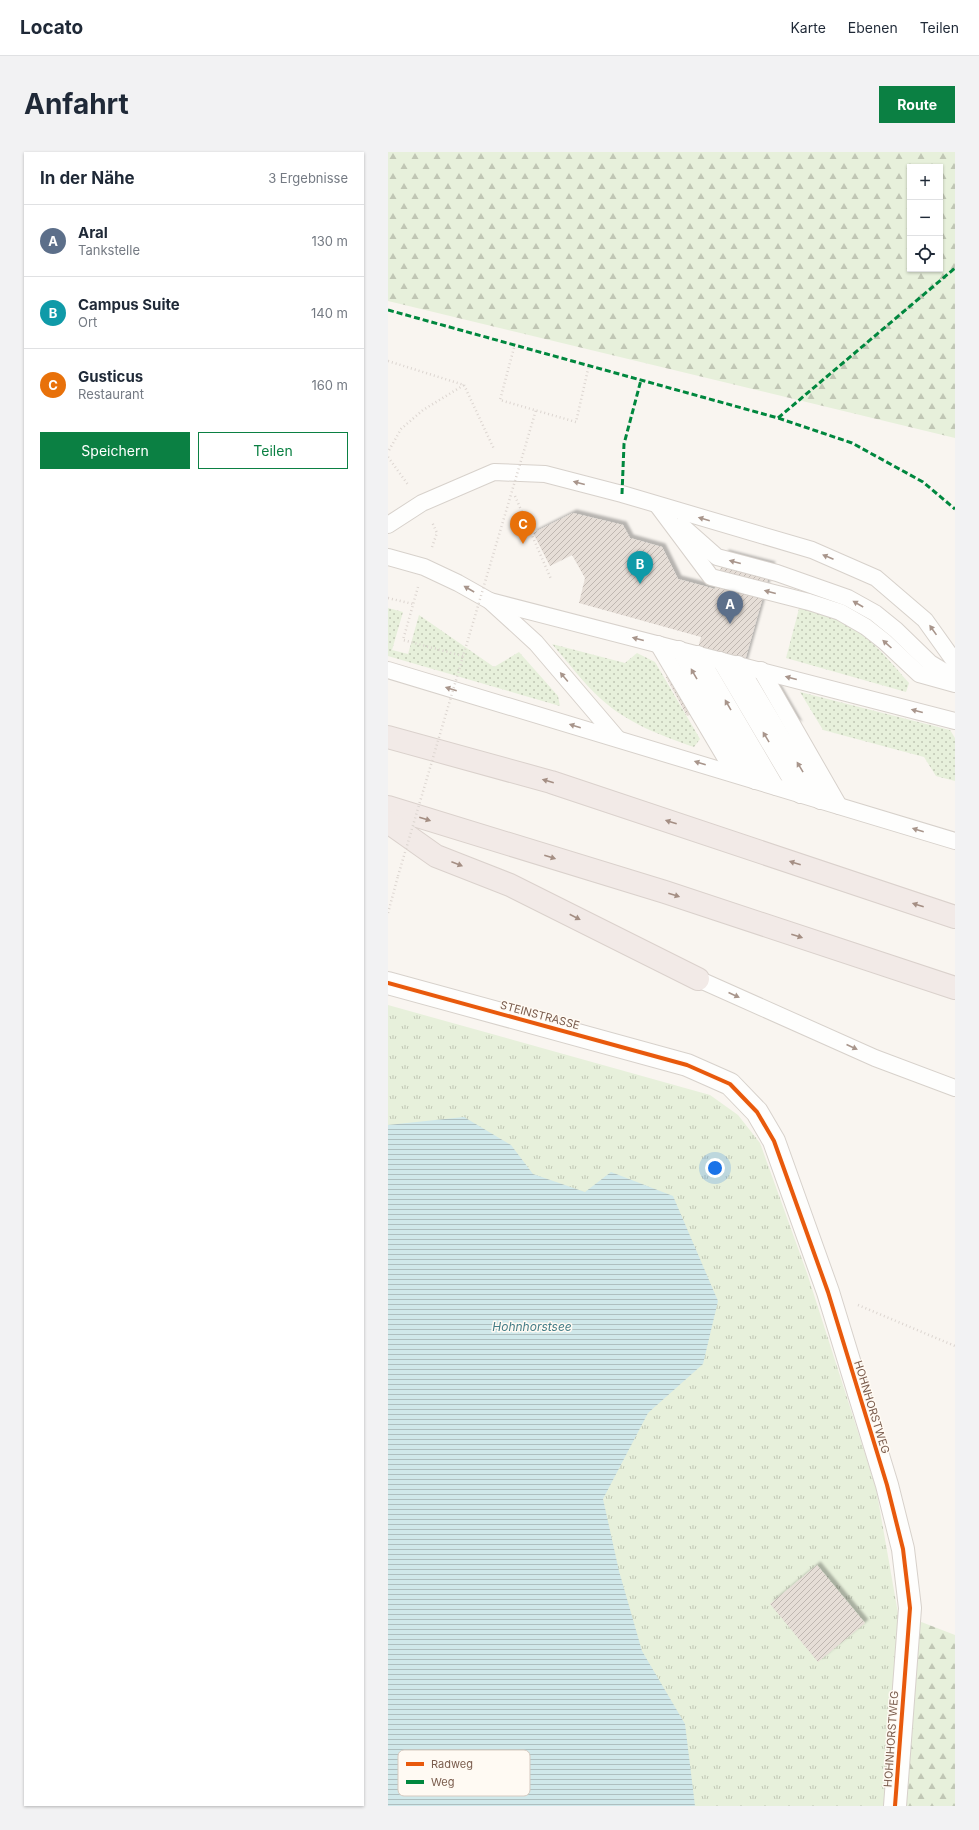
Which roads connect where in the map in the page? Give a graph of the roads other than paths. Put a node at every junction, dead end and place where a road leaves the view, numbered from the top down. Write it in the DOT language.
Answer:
graph roads {
  1 [pos="658,506"];
  2 [pos="388,525"];
  3 [pos="388,557"];
  4 [pos="490,601"];
  5 [pos="658,644"];
  6 [pos="679,649"];
  7 [pos="698,654"];
  8 [pos="720,660"];
  9 [pos="955,662"];
  10 [pos="738,664"];
  11 [pos="388,670"];
  12 [pos="761,670"];
  13 [pos="955,678"];
  14 [pos="955,684"];
  15 [pos="955,721"];
  16 [pos="388,737"];
  17 [pos="617,738"];
  18 [pos="735,774"];
  19 [pos="755,780"];
  20 [pos="776,787"];
  21 [pos="800,795"];
  22 [pos="820,800"];
  23 [pos="839,806"];
  24 [pos="388,808"];
  25 [pos="388,822"];
  26 [pos="955,841"];
  27 [pos="955,917"];
  28 [pos="698,979"];
  29 [pos="388,983"];
  30 [pos="955,988"];
  31 [pos="687,1065"];
  32 [pos="955,1088"];
  33 [pos="895,1806"];
  1 -- 2 [label="lane, one-way"];
  9 -- 1 [label="lane, one-way"];
  13 -- 1 [label="lane, one-way"];
  14 -- 1 [label="lane, one-way"];
  4 -- 3 [label="lane, one-way"];
  5 -- 4 [label="lane, one-way"];
  17 -- 4 [label="lane, one-way"];
  5 -- 6 [label="lane"];
  5 -- 18 [label="lane"];
  6 -- 7 [label="lane"];
  19 -- 6 [label="lane, one-way"];
  7 -- 8 [label="lane"];
  20 -- 7 [label="lane, one-way"];
  8 -- 10 [label="lane"];
  21 -- 8 [label="lane, one-way"];
  10 -- 12 [label="lane"];
  22 -- 10 [label="lane, one-way"];
  17 -- 11 [label="lane, one-way"];
  15 -- 12 [label="lane, one-way"];
  12 -- 23 [label="lane"];
  27 -- 16 [label="highway, one-way"];
  18 -- 17 [label="lane, one-way"];
  18 -- 19 [label="lane"];
  19 -- 20 [label="lane"];
  20 -- 21 [label="lane"];
  21 -- 22 [label="lane"];
  22 -- 23 [label="lane"];
  26 -- 23 [label="lane, one-way"];
  24 -- 30 [label="highway, one-way"];
  25 -- 28 [label="highway, one-way"];
  28 -- 32 [label="lane, one-way"];
  29 -- 31 [label="street, STEINSTRASSE"];
  31 -- 33 [label="street, HOHNHORSTWEG"];
}
